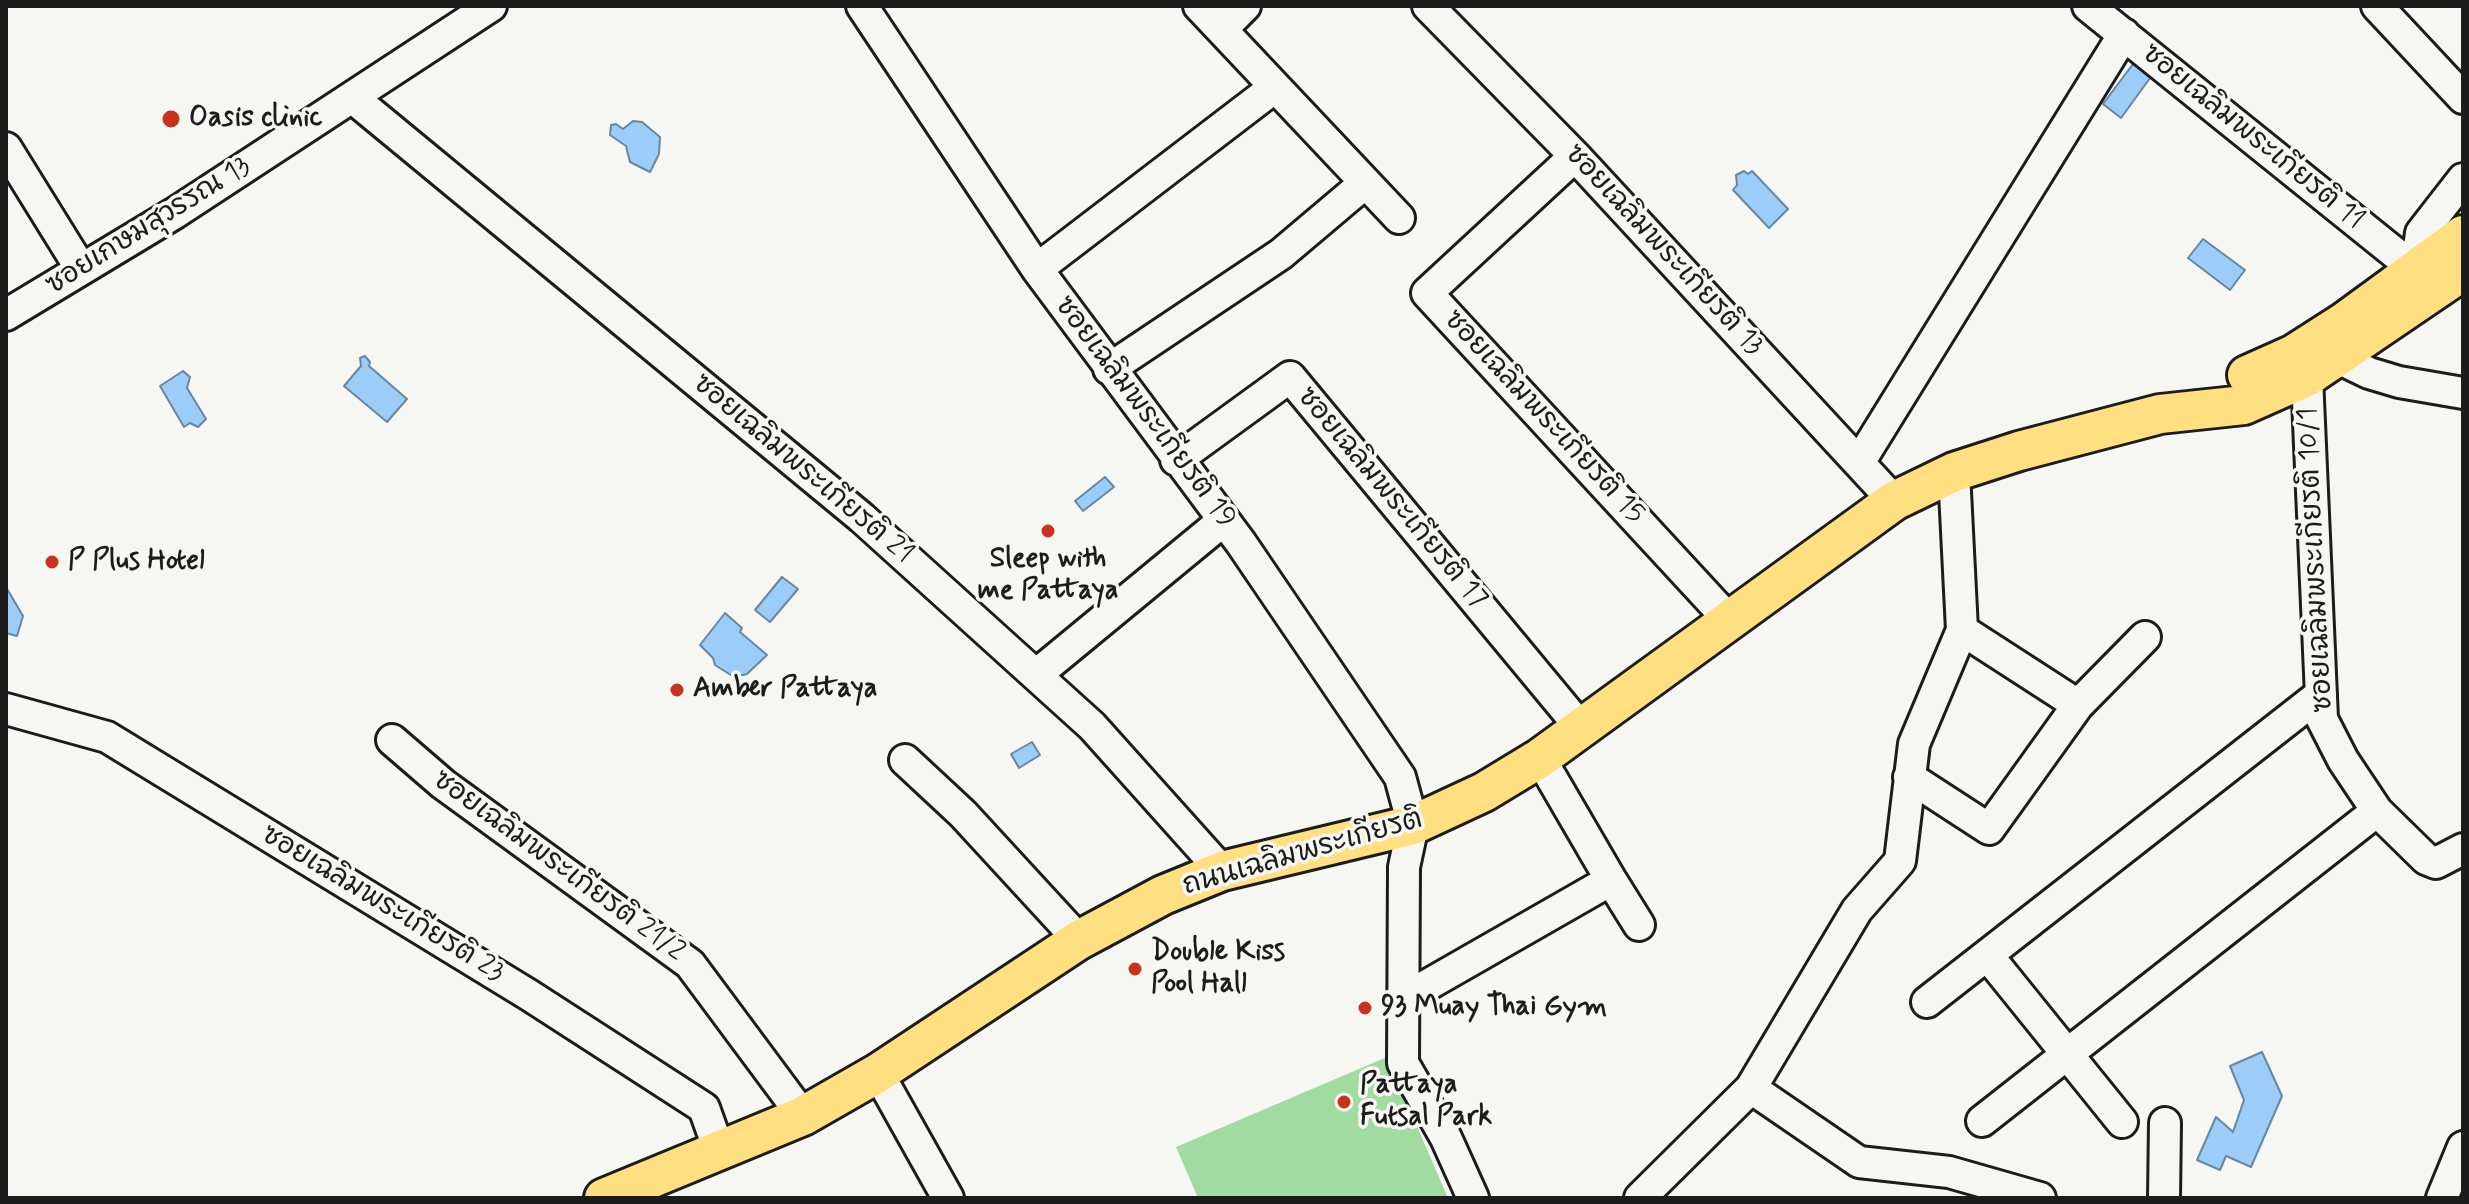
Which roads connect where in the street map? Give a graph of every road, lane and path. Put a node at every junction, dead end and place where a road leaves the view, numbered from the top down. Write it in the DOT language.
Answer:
graph roads {
  1 [pos="491,6"];
  2 [pos="862,6"];
  3 [pos="1199,6"];
  4 [pos="1245,6"];
  5 [pos="1428,6"];
  6 [pos="2088,6"];
  7 [pos="2377,6"];
  8 [pos="1222,29"];
  9 [pos="2124,34"];
  10 [pos="1275,87"];
  11 [pos="353,98"];
  12 [pos="2463,98"];
  13 [pos="6,148"];
  14 [pos="1575,156"];
  15 [pos="2463,179"];
  16 [pos="1365,183"];
  17 [pos="1399,218"];
  18 [pos="2463,235"];
  19 [pos="81,269"];
  20 [pos="1037,269"];
  21 [pos="2416,270"];
  22 [pos="2463,271"];
  23 [pos="6,315"];
  24 [pos="2323,367"];
  25 [pos="1109,369"];
  26 [pos="2463,393"];
  27 [pos="2160,414"];
  28 [pos="1176,460"];
  29 [pos="1860,461"];
  30 [pos="1954,472"];
  31 [pos="1894,501"];
  32 [pos="1224,520"];
  33 [pos="1730,621"];
  34 [pos="1962,630"];
  35 [pos="2145,637"];
  36 [pos="1036,675"];
  37 [pos="2321,694"];
  38 [pos="2078,705"];
  39 [pos="6,709"];
  40 [pos="1581,728"];
  41 [pos="392,740"];
  42 [pos="1540,758"];
  43 [pos="905,760"];
  44 [pos="1909,777"];
  45 [pos="2377,811"];
  46 [pos="1413,825"];
  47 [pos="2463,849"];
  48 [pos="1222,871"];
  49 [pos="1611,880"];
  50 [pos="1639,925"];
  51 [pos="1079,940"];
  52 [pos="1988,956"];
  53 [pos="1403,999"];
  54 [pos="1927,1002"];
  55 [pos="2068,1054"];
  56 [pos="878,1073"];
  57 [pos="1751,1088"];
  58 [pos="803,1116"];
  59 [pos="1982,1121"];
  60 [pos="2122,1122"];
  61 [pos="2165,1123"];
  62 [pos="2463,1147"];
  63 [pos="720,1153"];
  64 [pos="662,1191"];
  65 [pos="604,1198"];
  66 [pos="948,1198"];
  67 [pos="1473,1198"];
  68 [pos="1640,1198"];
  69 [pos="2040,1198"];
  70 [pos="2164,1198"];
  71 [pos="2442,1198"];
  1 -- 11 [label="street, ซอยเกษมสุวรรณ 13"];
  2 -- 20 [label="street, ซอยเฉลิมพระเกียรติ 19"];
  3 -- 8 [label="street"];
  4 -- 8 [label="street"];
  5 -- 14 [label="street, ซอยเฉลิมพระเกียรติ 13"];
  6 -- 9 [label="street, ซอยเฉลิมพระเกียรติ 11"];
  7 -- 12 [label="street"];
  8 -- 10 [label="street"];
  9 -- 21 [label="street, ซอยเฉลิมพระเกียรติ 11"];
  9 -- 29 [label="street"];
  10 -- 16 [label="street"];
  10 -- 20 [label="street"];
  11 -- 19 [label="street, ซอยเกษมสุวรรณ 13"];
  11 -- 36 [label="street, ซอยเฉลิมพระเกียรติ 21"];
  13 -- 19 [label="street"];
  14 -- 29 [label="street, ซอยเฉลิมพระเกียรติ 13"];
  14 -- 33 [label="street, ซอยเฉลิมพระเกียรติ 15"];
  15 -- 21 [label="street"];
  16 -- 17 [label="street"];
  16 -- 25 [label="street"];
  18 -- 21 [label="main road, ถนนเฉลิมพระเกียรติ"];
  19 -- 23 [label="street, ซอยเกษมสุวรรณ 13"];
  20 -- 25 [label="street, ซอยเฉลิมพระเกียรติ 19"];
  21 -- 27 [label="main road, ถนนเฉลิมพระเกียรติ"];
  22 -- 24 [label="main road, ถนนเฉลิมพระเกียรติ"];
  24 -- 26 [label="street"];
  24 -- 27 [label="main road, ถนนเฉลิมพระเกียรติ"];
  24 -- 37 [label="street, ซอยเฉลิมพระเกียรติ 10/1"];
  25 -- 28 [label="street, ซอยเฉลิมพระเกียรติ 19"];
  27 -- 30 [label="main road, ถนนเฉลิมพระเกียรติ"];
  28 -- 32 [label="street, ซอยเฉลิมพระเกียรติ 19"];
  28 -- 40 [label="street, ซอยเฉลิมพระเกียรติ 17"];
  29 -- 31 [label="street, ซอยเฉลิมพระเกียรติ 13"];
  30 -- 31 [label="main road, ถนนเฉลิมพระเกียรติ"];
  30 -- 34 [label="street"];
  31 -- 33 [label="main road, ถนนเฉลิมพระเกียรติ"];
  32 -- 36 [label="street"];
  32 -- 46 [label="street, ซอยเฉลิมพระเกียรติ 19"];
  33 -- 40 [label="main road, ถนนเฉลิมพระเกียรติ"];
  34 -- 38 [label="street"];
  34 -- 44 [label="street"];
  35 -- 38 [label="street"];
  36 -- 48 [label="street, ซอยเฉลิมพระเกียรติ 21"];
  37 -- 45 [label="street, ซอยเฉลิมพระเกียรติ 10/1"];
  37 -- 52 [label="street"];
  38 -- 44 [label="street"];
  39 -- 63 [label="street, ซอยเฉลิมพระเกียรติ 23"];
  40 -- 42 [label="main road, ถนนเฉลิมพระเกียรติ"];
  41 -- 58 [label="street, ซอยเฉลิมพระเกียรติ 21/2"];
  42 -- 46 [label="main road, ถนนเฉลิมพระเกียรติ"];
  42 -- 49 [label="street"];
  43 -- 51 [label="street"];
  44 -- 57 [label="street"];
  45 -- 47 [label="street, ซอยเฉลิมพระเกียรติ 10/1"];
  45 -- 55 [label="street"];
  46 -- 48 [label="main road, ถนนเฉลิมพระเกียรติ"];
  46 -- 53 [label="street"];
  48 -- 51 [label="main road, ถนนเฉลิมพระเกียรติ"];
  49 -- 50 [label="street"];
  49 -- 53 [label="street"];
  51 -- 56 [label="main road, ถนนเฉลิมพระเกียรติ"];
  52 -- 54 [label="street"];
  52 -- 55 [label="street"];
  53 -- 67 [label="street"];
  55 -- 59 [label="street"];
  55 -- 60 [label="street"];
  56 -- 58 [label="main road, ถนนเฉลิมพระเกียรติ"];
  56 -- 66 [label="street"];
  57 -- 68 [label="street"];
  57 -- 69 [label="street"];
  58 -- 63 [label="main road, ถนนเฉลิมพระเกียรติ"];
  61 -- 70 [label="street"];
  62 -- 71 [label="street"];
  63 -- 64 [label="main road, ถนนเฉลิมพระเกียรติ"];
  64 -- 65 [label="main road, ถนนเฉลิมพระเกียรติ"];
}
